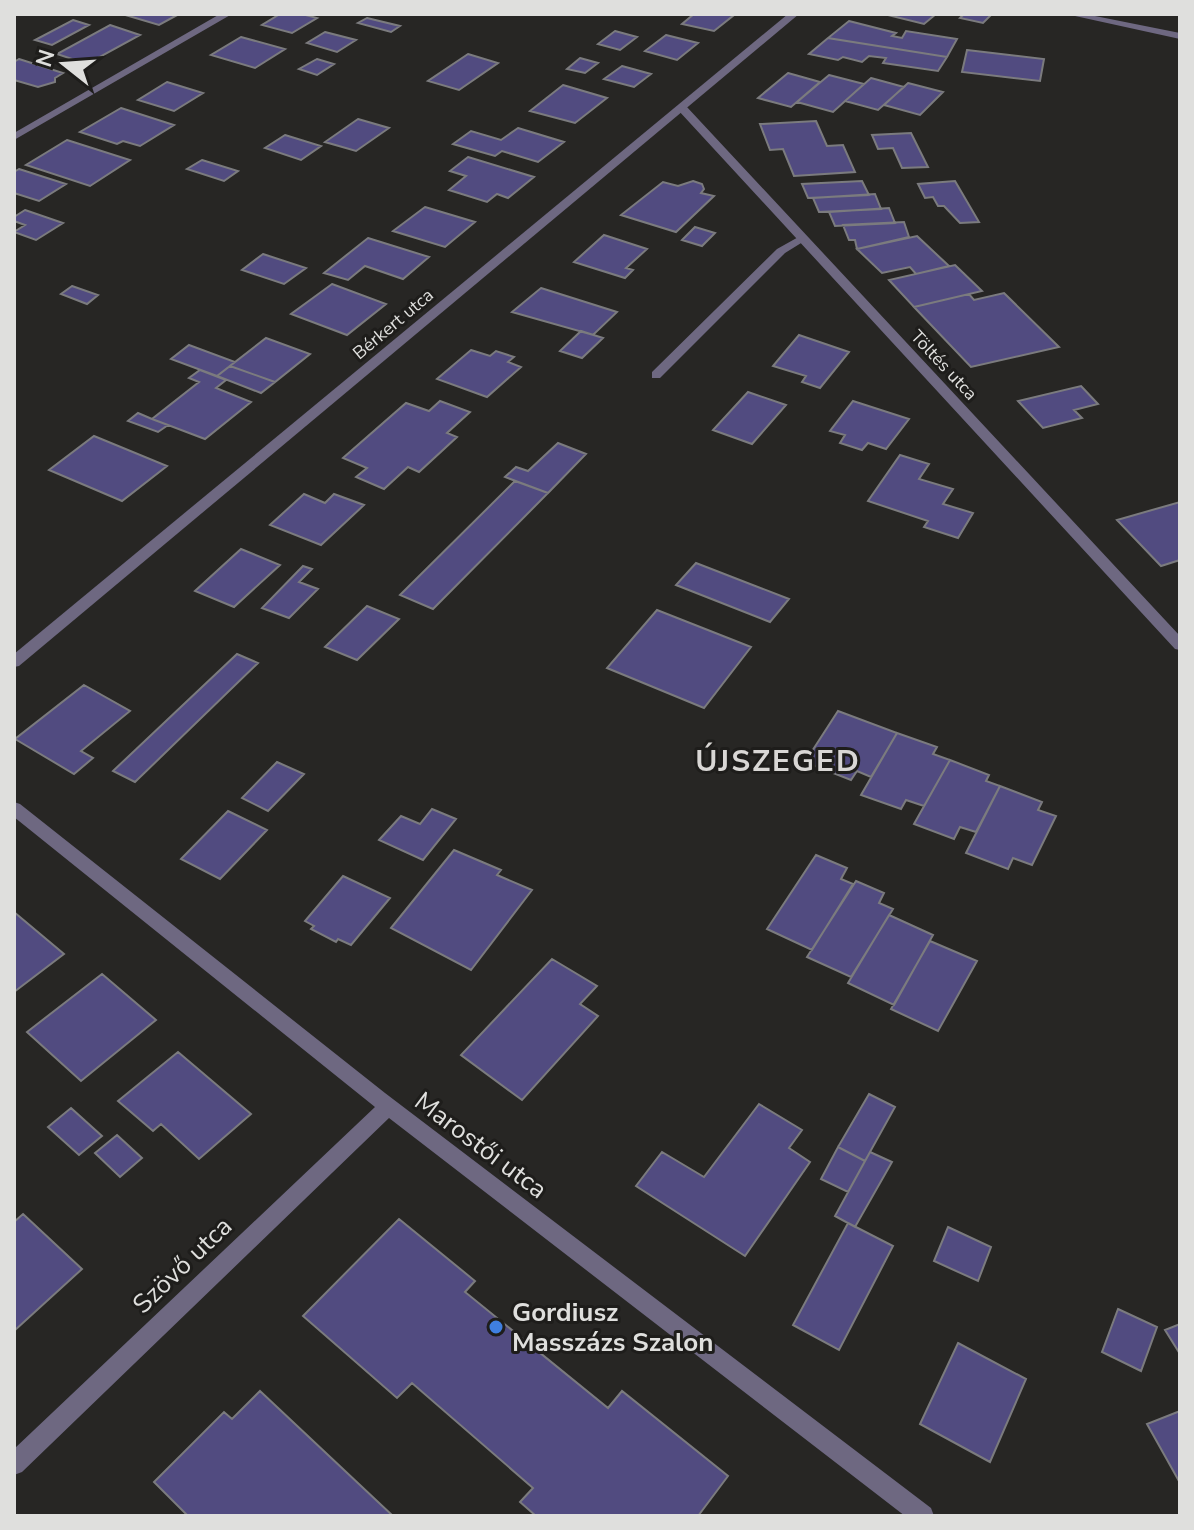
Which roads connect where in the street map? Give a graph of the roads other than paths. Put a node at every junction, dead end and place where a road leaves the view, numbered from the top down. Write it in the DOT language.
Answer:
graph roads {
  1 [pos="227,14"];
  2 [pos="794,14"];
  3 [pos="1071,14"];
  4 [pos="1180,36"];
  5 [pos="682,108"];
  6 [pos="14,137"];
  7 [pos="802,238"];
  8 [pos="656,375"];
  9 [pos="1180,645"];
  10 [pos="14,662"];
  11 [pos="14,808"];
  12 [pos="388,1107"];
  13 [pos="14,1464"];
  14 [pos="923,1516"];
  1 -- 6 [label="street"];
  2 -- 5 [label="street, Bérkert utca"];
  3 -- 4 [label="street"];
  5 -- 7 [label="street, Töltés utca"];
  5 -- 10 [label="street, Bérkert utca"];
  7 -- 8 [label="street"];
  7 -- 9 [label="street, Töltés utca"];
  11 -- 12 [label="street, Marostői utca"];
  12 -- 13 [label="street, Szövő utca"];
  12 -- 14 [label="street, Marostői utca"];
}
